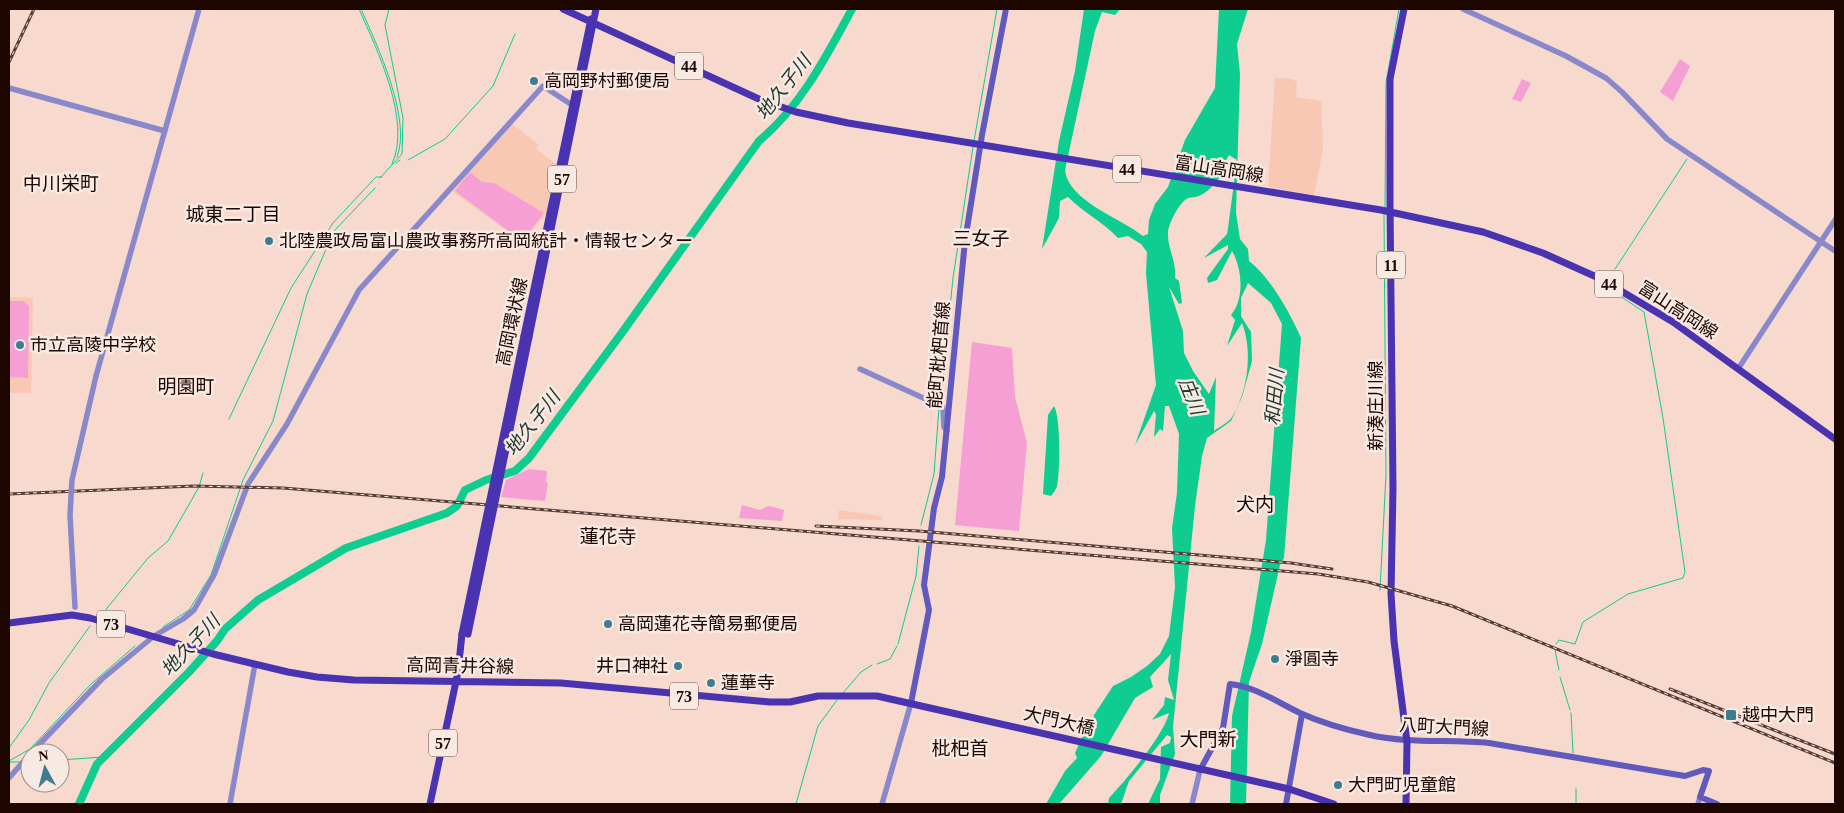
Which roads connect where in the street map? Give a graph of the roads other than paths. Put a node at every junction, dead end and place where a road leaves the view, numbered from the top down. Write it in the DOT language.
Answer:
graph roads {
  1 [pos="199,9"];
  2 [pos="563,9"];
  3 [pos="596,9"];
  4 [pos="1006,9"];
  5 [pos="1404,9"];
  6 [pos="1463,9"];
  7 [pos="592,23"];
  8 [pos="9,88"];
  9 [pos="575,107"];
  10 [pos="165,131"];
  11 [pos="976,144"];
  12 [pos="1390,213"];
  13 [pos="1835,220"];
  14 [pos="1821,241"];
  15 [pos="1835,251"];
  16 [pos="860,369"];
  17 [pos="1738,369"];
  18 [pos="947,431"];
  19 [pos="1835,439"];
  20 [pos="74,611"];
  21 [pos="9,623"];
  22 [pos="154,636"];
  23 [pos="255,664"];
  24 [pos="456,682"];
  25 [pos="914,704"];
  26 [pos="1302,714"];
  27 [pos="1407,742"];
  28 [pos="41,743"];
  29 [pos="20,764"];
  30 [pos="1196,769"];
  31 [pos="9,778"];
  32 [pos="1289,788"];
  33 [pos="1700,797"];
  34 [pos="230,804"];
  35 [pos="430,804"];
  36 [pos="882,804"];
  37 [pos="1192,804"];
  38 [pos="1286,804"];
  39 [pos="1334,804"];
  40 [pos="1406,804"];
  41 [pos="1698,804"];
  42 [pos="1717,804"];
  1 -- 10 [label="street"];
  2 -- 7 [label="main road, 富山高岡線 / 44"];
  3 -- 7 [label="main road, 高岡環状線 / 57"];
  4 -- 11 [label="main road, 能町枇杷首線"];
  5 -- 12 [label="main road, 新湊庄川線 / 11"];
  6 -- 14 [label="street"];
  7 -- 9 [label="main road, 高岡環状線 / 57"];
  7 -- 11 [label="main road, 富山高岡線 / 44"];
  8 -- 10 [label="street"];
  9 -- 22 [label="street"];
  9 -- 24 [label="main road, 高岡環状線 / 57, bridge"];
  10 -- 20 [label="street, bridge"];
  11 -- 12 [label="main road, 富山高岡線 / 44"];
  11 -- 18 [label="main road, 能町枇杷首線"];
  12 -- 17 [label="main road, 富山高岡線 / 44"];
  12 -- 27 [label="main road, 新湊庄川線 / 11"];
  13 -- 14 [label="street"];
  14 -- 15 [label="street"];
  14 -- 17 [label="street"];
  16 -- 18 [label="street"];
  17 -- 19 [label="main road, 富山高岡線 / 44"];
  18 -- 25 [label="main road, 能町枇杷首線"];
  20 -- 21 [label="main road, 高岡青井谷線 / 73"];
  20 -- 22 [label="main road, 高岡青井谷線 / 73"];
  22 -- 23 [label="main road, 高岡青井谷線 / 73"];
  22 -- 28 [label="street"];
  23 -- 24 [label="main road, 高岡青井谷線 / 73"];
  23 -- 34 [label="street"];
  24 -- 25 [label="main road, 高岡青井谷線 / 73"];
  24 -- 35 [label="main road, 高岡環状線 / 57"];
  25 -- 30 [label="main road, 大門大橋 / 73"];
  25 -- 36 [label="street"];
  26 -- 27 [label="main road, 八町大門線"];
  26 -- 30 [label="main road, 八町大門線"];
  26 -- 32 [label="main road"];
  27 -- 33 [label="main road, 八町大門線"];
  27 -- 40 [label="main road, 新湊庄川線 / 11"];
  29 -- 31 [label="street"];
  30 -- 32 [label="main road, 73"];
  30 -- 37 [label="street"];
  32 -- 38 [label="main road"];
  32 -- 39 [label="main road, 73"];
  33 -- 41 [label="street"];
  33 -- 42 [label="main road"];
}
